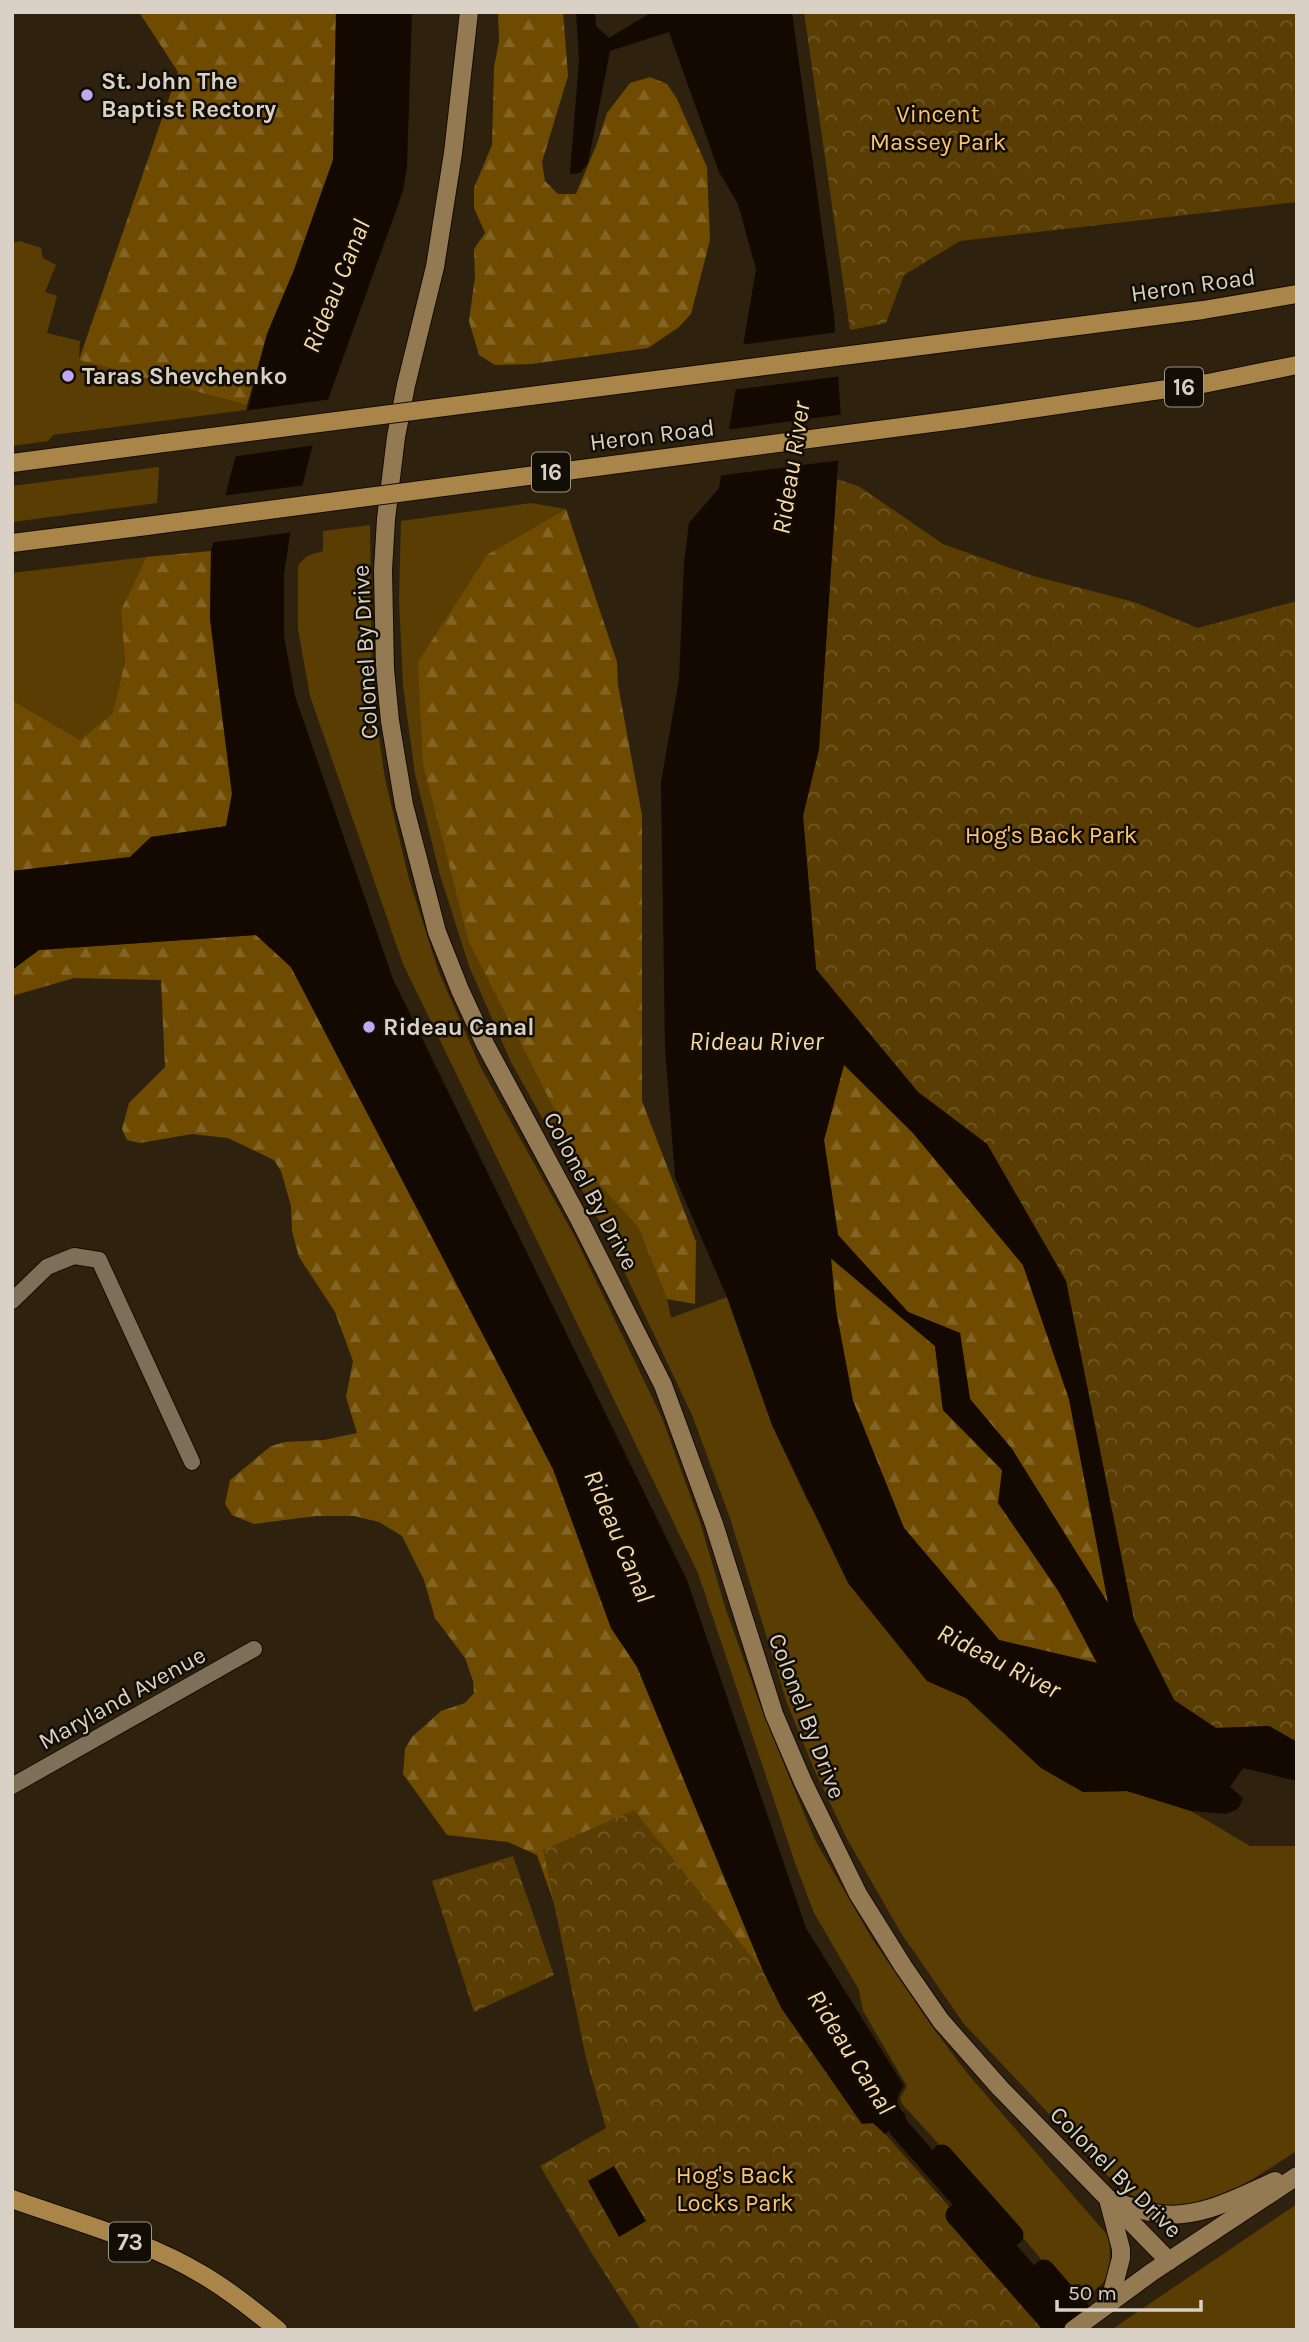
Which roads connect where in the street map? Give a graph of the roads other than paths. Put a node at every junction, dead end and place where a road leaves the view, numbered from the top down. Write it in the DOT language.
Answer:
graph roads {
  1 [pos="469,12"];
  2 [pos="1297,294"];
  3 [pos="1297,365"];
  4 [pos="12,463"];
  5 [pos="12,543"];
  6 [pos="12,1301"];
  7 [pos="192,1462"];
  8 [pos="254,1649"];
  9 [pos="12,1786"];
  10 [pos="1297,2171"];
  11 [pos="1297,2176"];
  12 [pos="12,2199"];
  13 [pos="1108,2200"];
  14 [pos="1169,2260"];
  15 [pos="1109,2304"];
  16 [pos="278,2330"];
  17 [pos="1073,2330"];
  1 -- 13 [label="main road, Colonel By Drive"];
  2 -- 4 [label="main road, Heron Road, bridge"];
  3 -- 5 [label="main road, Heron Road / 16, bridge"];
  6 -- 7 [label="street"];
  8 -- 9 [label="street, Maryland Avenue"];
  10 -- 13 [label="main road"];
  11 -- 14 [label="main road"];
  12 -- 16 [label="main road, 73"];
  13 -- 14 [label="main road, Colonel By Drive"];
  13 -- 15 [label="main road"];
  14 -- 15 [label="main road"];
  15 -- 17 [label="main road"];
}
